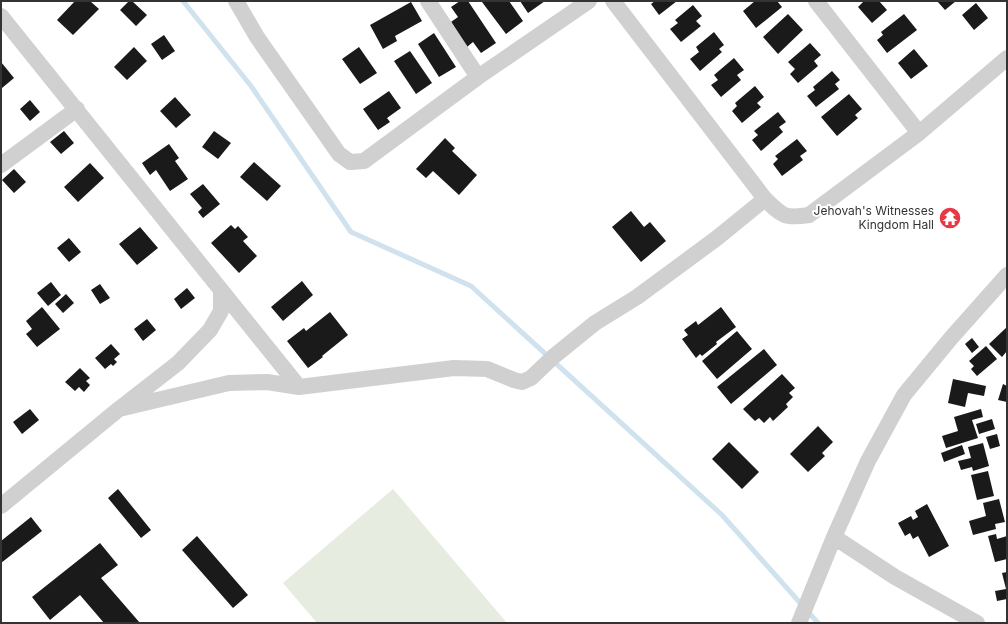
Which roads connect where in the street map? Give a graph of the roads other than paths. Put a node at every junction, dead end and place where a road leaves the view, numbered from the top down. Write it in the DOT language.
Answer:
graph roads {
  1 [pos="236,1"];
  2 [pos="428,1"];
  3 [pos="589,1"];
  4 [pos="613,1"];
  5 [pos="816,1"];
  6 [pos="1,16"];
  7 [pos="1007,58"];
  8 [pos="478,77"];
  9 [pos="77,110"];
  10 [pos="919,133"];
  11 [pos="1,165"];
  12 [pos="765,199"];
  13 [pos="1007,275"];
  14 [pos="221,290"];
  15 [pos="299,387"];
  16 [pos="119,409"];
  17 [pos="1,506"];
  18 [pos="834,537"];
  19 [pos="800,621"];
  20 [pos="977,623"];
  1 -- 8 [label="street"];
  2 -- 8 [label="street"];
  3 -- 8 [label="street"];
  4 -- 12 [label="street"];
  5 -- 10 [label="street"];
  6 -- 9 [label="street"];
  7 -- 10 [label="street"];
  9 -- 11 [label="street"];
  9 -- 14 [label="street"];
  10 -- 12 [label="street"];
  12 -- 15 [label="street"];
  13 -- 18 [label="street"];
  14 -- 15 [label="street"];
  14 -- 16 [label="street"];
  15 -- 16 [label="street"];
  16 -- 17 [label="street"];
  18 -- 19 [label="street"];
  18 -- 20 [label="street"];
}
